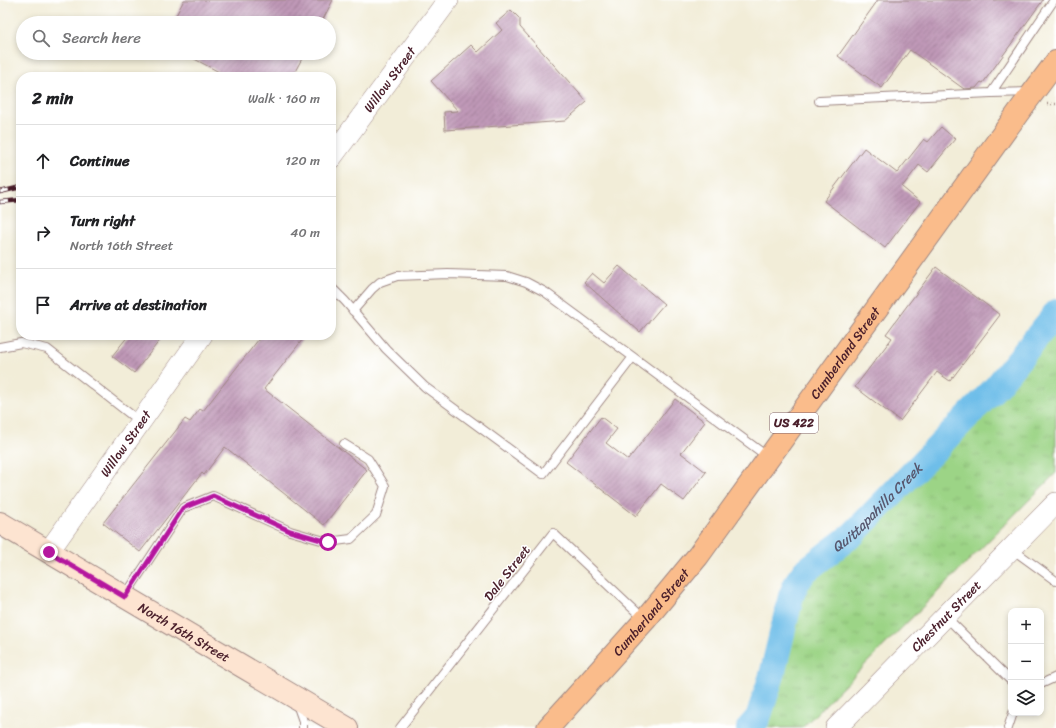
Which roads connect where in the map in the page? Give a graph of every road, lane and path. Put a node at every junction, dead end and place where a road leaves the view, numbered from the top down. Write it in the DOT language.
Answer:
graph roads {
  1 [pos="448,0"];
  2 [pos="1054,0"];
  3 [pos="1056,62"];
  4 [pos="1034,92"];
  5 [pos="991,93"];
  6 [pos="819,101"];
  7 [pos="336,151"];
  8 [pos="336,292"];
  9 [pos="353,311"];
  10 [pos="198,340"];
  11 [pos="0,347"];
  12 [pos="633,357"];
  13 [pos="140,422"];
  14 [pos="344,444"];
  15 [pos="769,458"];
  16 [pos="1056,503"];
  17 [pos="0,523"];
  18 [pos="1012,548"];
  19 [pos="49,552"];
  20 [pos="1056,581"];
  21 [pos="125,597"];
  22 [pos="945,616"];
  23 [pos="645,620"];
  24 [pos="1056,677"];
  25 [pos="1010,680"];
  26 [pos="1044,683"];
  27 [pos="294,696"];
  28 [pos="1012,716"];
  29 [pos="303,728"];
  30 [pos="347,728"];
  31 [pos="400,728"];
  32 [pos="548,728"];
  33 [pos="836,728"];
  34 [pos="1008,728"];
  1 -- 7 [label="street, Willow Street"];
  2 -- 5 [label="lane"];
  3 -- 4 [label="highway, Cumberland Street / US 422"];
  4 -- 5 [label="lane"];
  4 -- 15 [label="highway, Cumberland Street / US 422"];
  5 -- 6 [label="lane"];
  8 -- 9 [label="lane"];
  9 -- 12 [label="lane"];
  9 -- 12 [label="lane"];
  10 -- 13 [label="street, Willow Street"];
  11 -- 13 [label="lane"];
  12 -- 15 [label="lane"];
  13 -- 19 [label="street, Willow Street"];
  14 -- 21 [label="lane"];
  15 -- 23 [label="highway, Cumberland Street / US 422"];
  16 -- 18 [label="street, Chestnut Street"];
  17 -- 19 [label="main road, North 16th Street"];
  18 -- 20 [label="lane"];
  18 -- 22 [label="street, Chestnut Street"];
  19 -- 21 [label="main road, North 16th Street"];
  21 -- 27 [label="main road, North 16th Street"];
  22 -- 25 [label="lane"];
  22 -- 33 [label="street, Chestnut Street"];
  23 -- 31 [label="lane, Dale Street"];
  23 -- 32 [label="highway, Cumberland Street / US 422"];
  24 -- 26 [label="lane"];
  27 -- 29 [label="lane"];
  27 -- 30 [label="main road, North 16th Street"];
  28 -- 34 [label="lane"];
}
